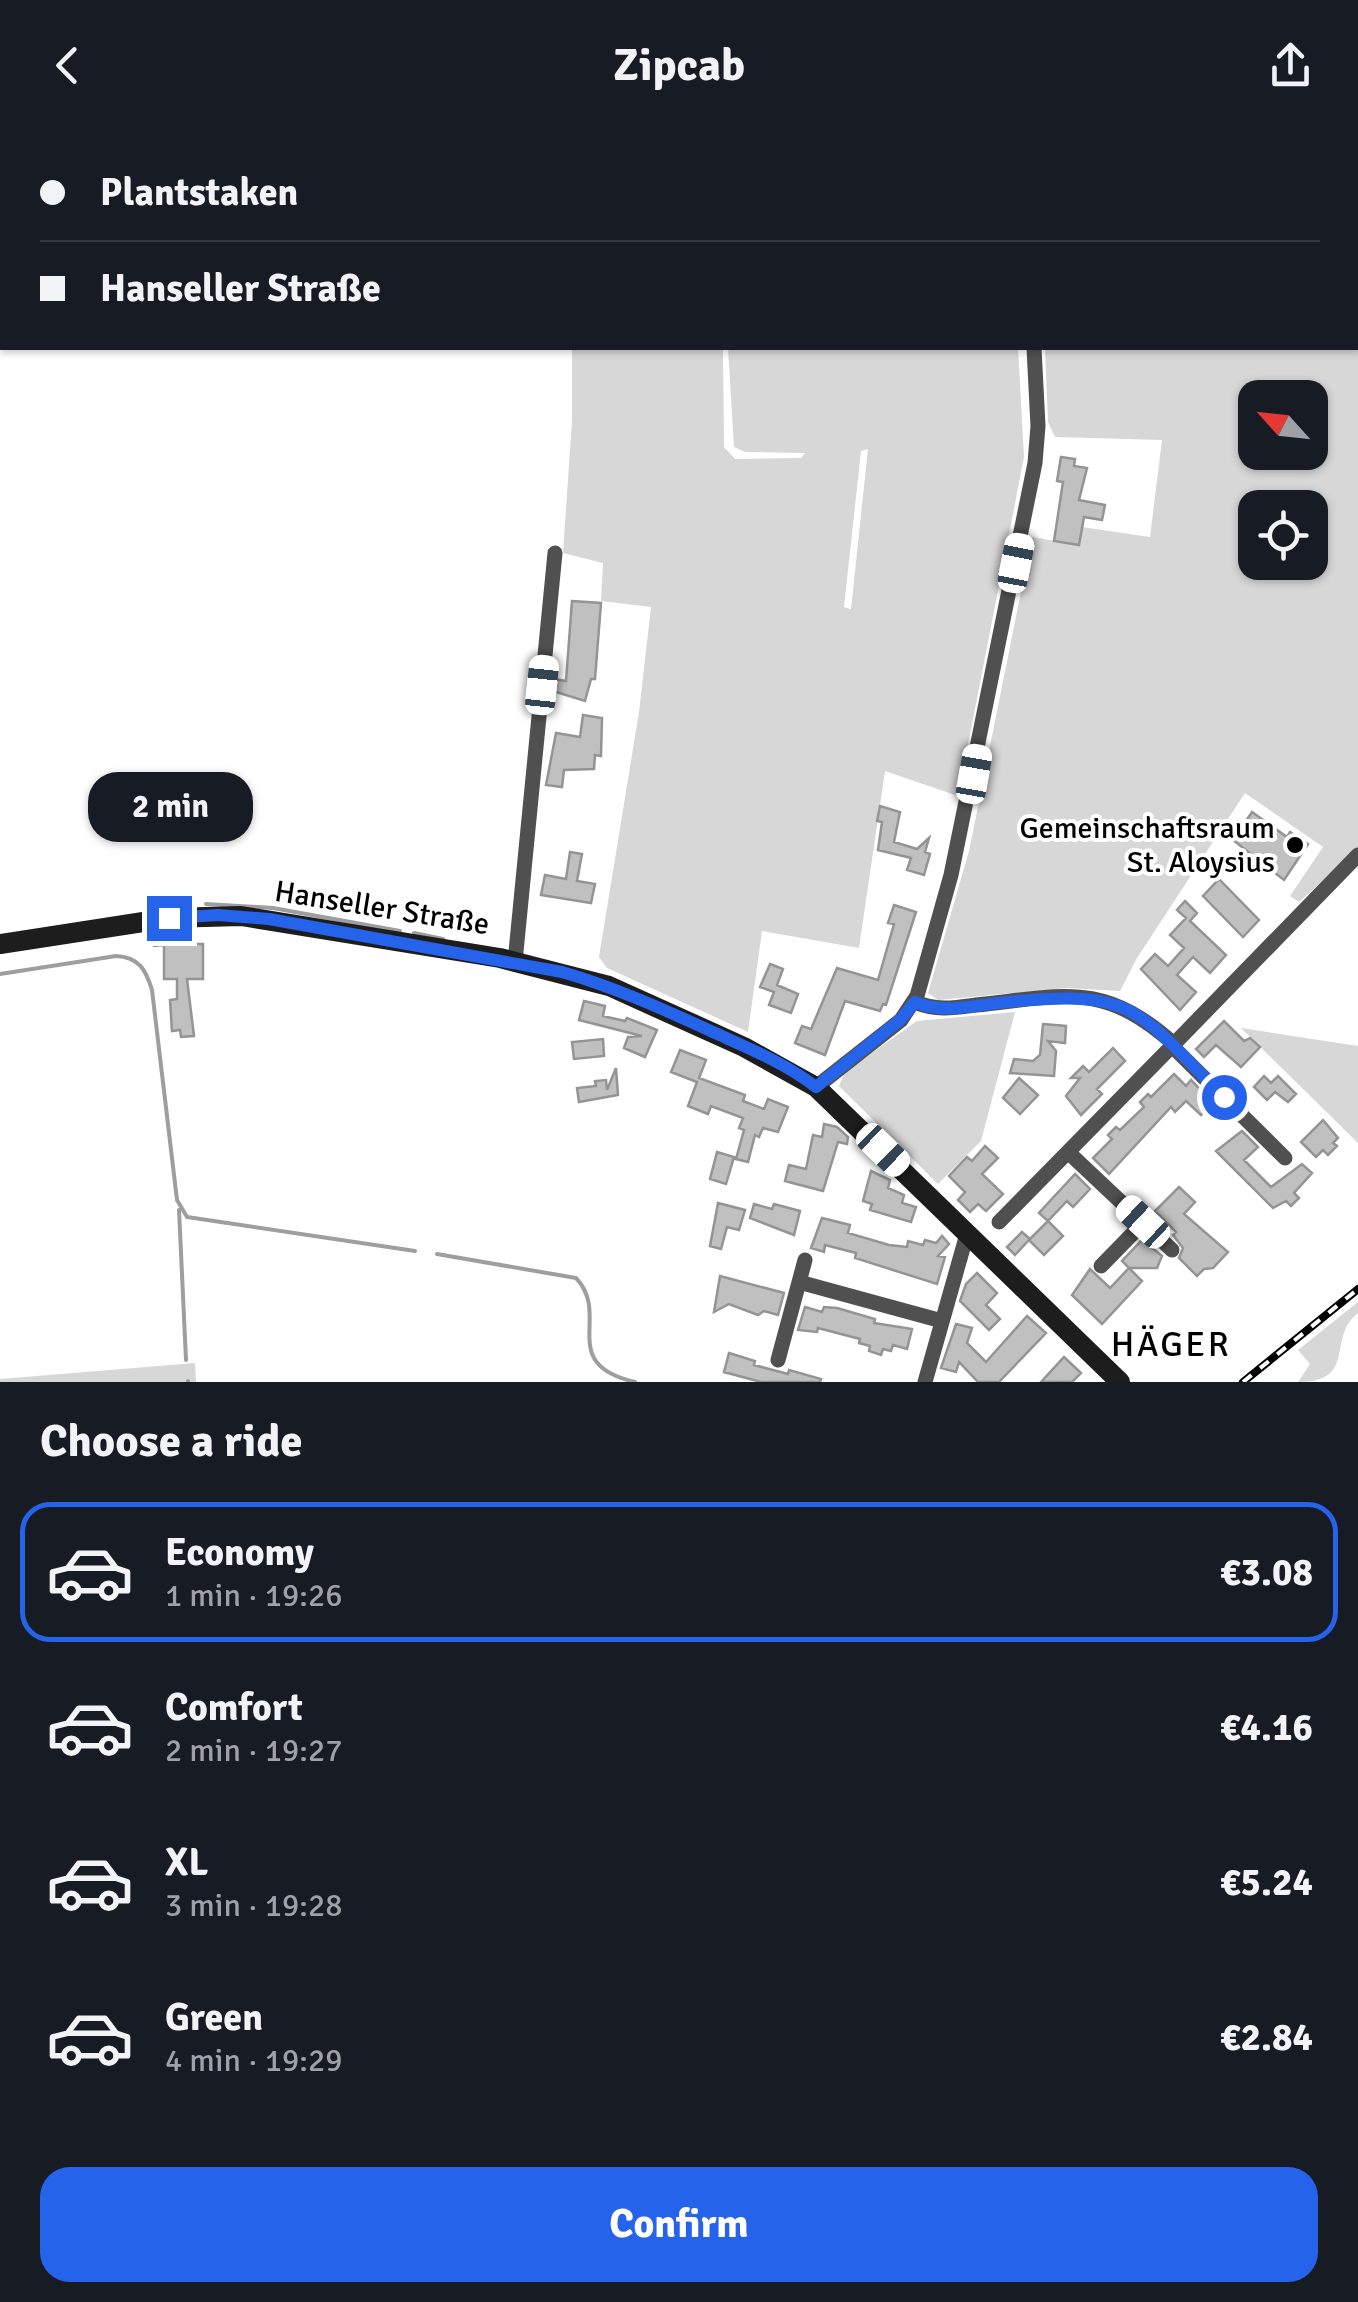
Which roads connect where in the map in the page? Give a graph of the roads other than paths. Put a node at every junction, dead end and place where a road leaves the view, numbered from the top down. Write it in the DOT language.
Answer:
graph roads {
  1 [pos="1034,350"];
  2 [pos="555,553"];
  3 [pos="1358,855"];
  4 [pos="0,944"];
  5 [pos="515,962"];
  6 [pos="915,1002"];
  7 [pos="1173,1045"];
  8 [pos="816,1087"];
  9 [pos="1068,1152"];
  10 [pos="1285,1158"];
  11 [pos="999,1222"];
  12 [pos="1143,1222"];
  13 [pos="970,1234"];
  14 [pos="1172,1250"];
  15 [pos="805,1260"];
  16 [pos="1100,1266"];
  17 [pos="799,1282"];
  18 [pos="942,1321"];
  19 [pos="778,1360"];
  20 [pos="925,1382"];
  21 [pos="1120,1382"];
  1 -- 6 [label="street"];
  2 -- 5 [label="street, Hanseller Straße"];
  3 -- 7 [label="street"];
  4 -- 5 [label="main road, Hanseller Straße"];
  5 -- 8 [label="main road, Hanseller Straße"];
  6 -- 7 [label="street"];
  6 -- 8 [label="street"];
  7 -- 9 [label="street"];
  7 -- 10 [label="street"];
  8 -- 13 [label="main road, Hanseller Straße"];
  9 -- 11 [label="street"];
  9 -- 12 [label="street"];
  12 -- 14 [label="street"];
  12 -- 16 [label="street"];
  13 -- 18 [label="street"];
  13 -- 21 [label="main road, Hanseller Straße"];
  15 -- 17 [label="street"];
  17 -- 18 [label="street"];
  17 -- 19 [label="street"];
  18 -- 20 [label="street"];
}
